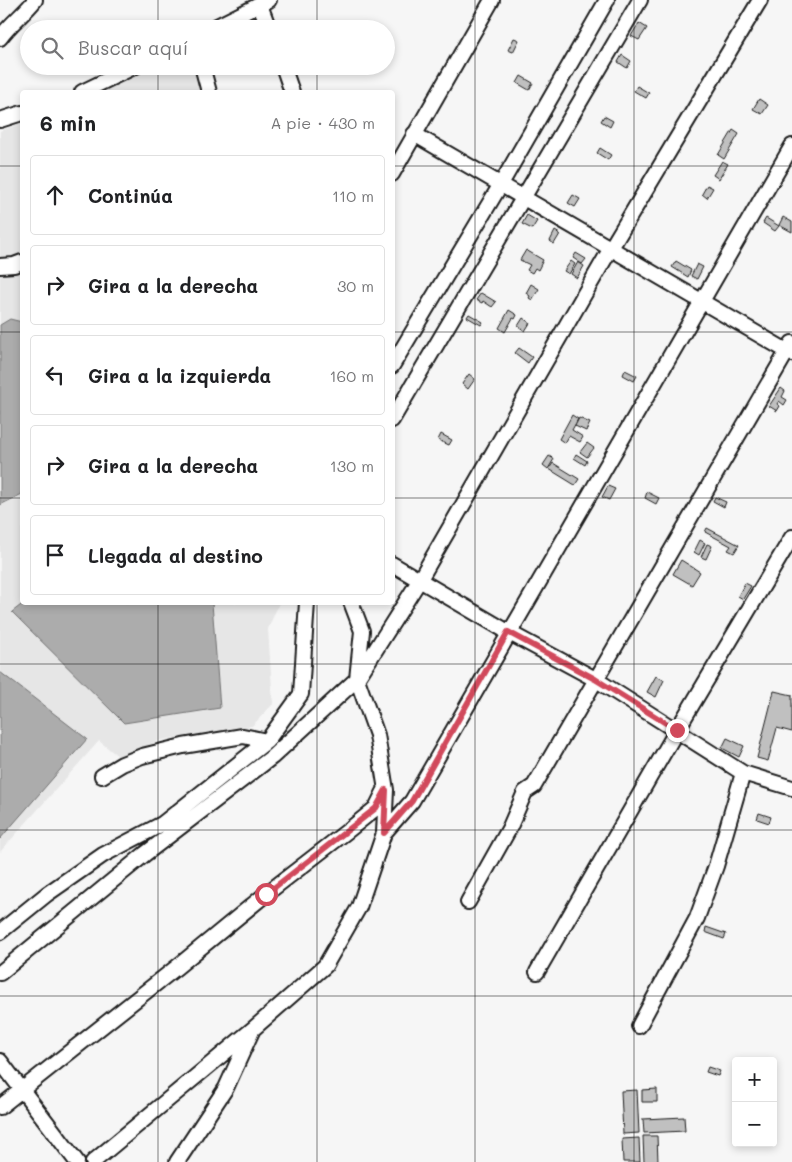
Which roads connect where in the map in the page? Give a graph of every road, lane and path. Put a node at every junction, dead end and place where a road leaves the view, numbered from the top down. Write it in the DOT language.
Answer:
graph roads {
  1 [pos="35,0"];
  2 [pos="492,0"];
  3 [pos="607,0"];
  4 [pos="640,0"];
  5 [pos="760,0"];
  6 [pos="265,2"];
  7 [pos="229,20"];
  8 [pos="268,20"];
  9 [pos="0,38"];
  10 [pos="117,75"];
  11 [pos="204,75"];
  12 [pos="285,75"];
  13 [pos="86,90"];
  14 [pos="208,90"];
  15 [pos="291,90"];
  16 [pos="20,114"];
  17 [pos="0,120"];
  18 [pos="414,134"];
  19 [pos="792,146"];
  20 [pos="395,169"];
  21 [pos="501,184"];
  22 [pos="523,196"];
  23 [pos="611,248"];
  24 [pos="20,263"];
  25 [pos="0,266"];
  26 [pos="702,301"];
  27 [pos="790,349"];
  28 [pos="395,361"];
  29 [pos="395,415"];
  30 [pos="792,537"];
  31 [pos="395,566"];
  32 [pos="419,581"];
  33 [pos="307,605"];
  34 [pos="352,605"];
  35 [pos="508,632"];
  36 [pos="357,679"];
  37 [pos="595,679"];
  38 [pos="677,730"];
  39 [pos="267,741"];
  40 [pos="743,773"];
  41 [pos="102,776"];
  42 [pos="792,788"];
  43 [pos="386,790"];
  44 [pos="384,833"];
  45 [pos="468,902"];
  46 [pos="0,932"];
  47 [pos="537,972"];
  48 [pos="0,973"];
  49 [pos="639,1026"];
  50 [pos="253,1029"];
  51 [pos="0,1061"];
  52 [pos="22,1089"];
  53 [pos="0,1107"];
  54 [pos="178,1161"];
  55 [pos="77,1162"];
  56 [pos="93,1162"];
  1 -- 9 [label="street"];
  2 -- 18 [label="street"];
  3 -- 21 [label="street"];
  4 -- 22 [label="street"];
  5 -- 23 [label="street"];
  6 -- 7 [label="street"];
  6 -- 8 [label="street"];
  10 -- 13 [label="street"];
  11 -- 14 [label="street"];
  12 -- 15 [label="street"];
  16 -- 17 [label="street"];
  18 -- 20 [label="street"];
  18 -- 21 [label="street"];
  19 -- 26 [label="street"];
  21 -- 22 [label="street"];
  21 -- 28 [label="street"];
  22 -- 23 [label="street"];
  22 -- 29 [label="street"];
  23 -- 26 [label="street"];
  23 -- 32 [label="street"];
  24 -- 25 [label="street"];
  26 -- 27 [label="street"];
  26 -- 35 [label="street"];
  27 -- 37 [label="street"];
  30 -- 38 [label="street"];
  31 -- 32 [label="street"];
  32 -- 35 [label="street"];
  32 -- 36 [label="street"];
  33 -- 39 [label="street"];
  34 -- 36 [label="street"];
  35 -- 37 [label="street"];
  35 -- 44 [label="street"];
  36 -- 43 [label="street"];
  36 -- 48 [label="street"];
  37 -- 38 [label="street"];
  37 -- 45 [label="street"];
  38 -- 40 [label="street"];
  38 -- 47 [label="street"];
  39 -- 41 [label="street"];
  39 -- 46 [label="street"];
  40 -- 42 [label="street"];
  40 -- 49 [label="street"];
  43 -- 44 [label="street"];
  43 -- 52 [label="street"];
  44 -- 50 [label="street"];
  50 -- 54 [label="street"];
  50 -- 56 [label="street"];
  51 -- 52 [label="street"];
  52 -- 53 [label="street"];
  52 -- 55 [label="street"];
}
